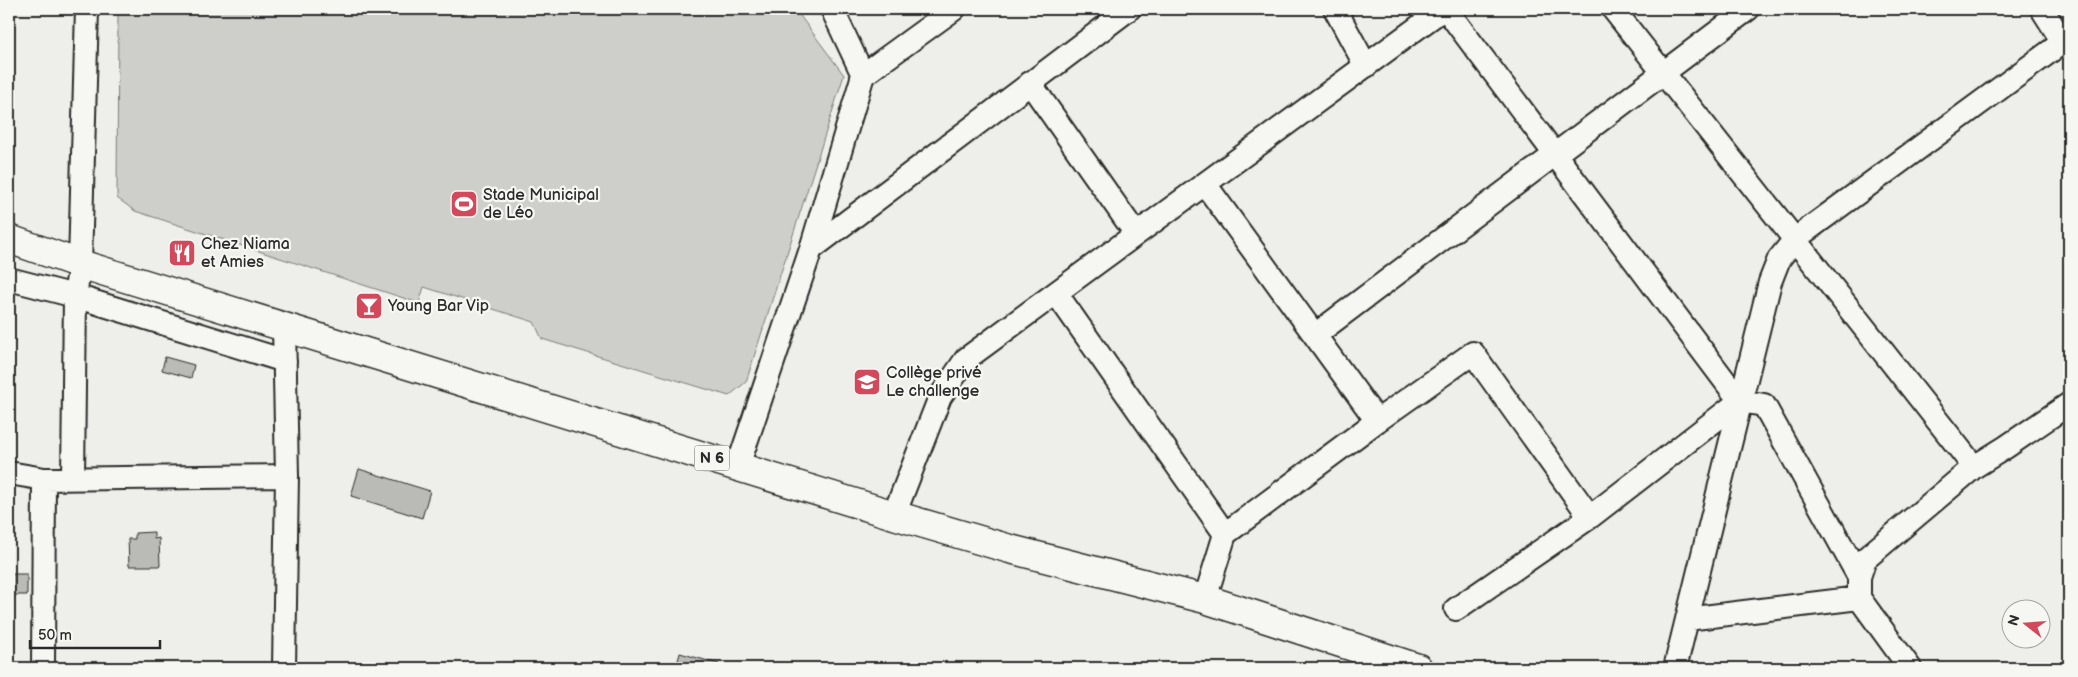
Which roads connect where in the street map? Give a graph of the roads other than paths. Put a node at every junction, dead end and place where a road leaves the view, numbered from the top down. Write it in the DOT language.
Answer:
graph roads {
  1 [pos="87,9"];
  2 [pos="832,9"];
  3 [pos="954,9"];
  4 [pos="1129,9"];
  5 [pos="1335,9"];
  6 [pos="1444,9"];
  7 [pos="1613,9"];
  8 [pos="1748,9"];
  9 [pos="2042,9"];
  10 [pos="2064,50"];
  11 [pos="1366,66"];
  12 [pos="1663,72"];
  13 [pos="864,75"];
  14 [pos="1030,83"];
  15 [pos="1555,153"];
  16 [pos="1205,184"];
  17 [pos="1136,234"];
  18 [pos="9,239"];
  19 [pos="1795,239"];
  20 [pos="812,249"];
  21 [pos="80,264"];
  22 [pos="9,279"];
  23 [pos="1056,293"];
  24 [pos="75,296"];
  25 [pos="284,326"];
  26 [pos="1315,335"];
  27 [pos="285,361"];
  28 [pos="1740,402"];
  29 [pos="2069,404"];
  30 [pos="1377,421"];
  31 [pos="738,466"];
  32 [pos="1974,467"];
  33 [pos="9,473"];
  34 [pos="287,476"];
  35 [pos="73,478"];
  36 [pos="44,479"];
  37 [pos="894,515"];
  38 [pos="1590,518"];
  39 [pos="1224,534"];
  40 [pos="1858,588"];
  41 [pos="1205,599"];
  42 [pos="1456,609"];
  43 [pos="1687,619"];
  44 [pos="42,668"];
  45 [pos="284,668"];
  46 [pos="1418,668"];
  47 [pos="1675,668"];
  48 [pos="1910,668"];
  1 -- 21 [label="street"];
  2 -- 13 [label="street"];
  3 -- 13 [label="street"];
  4 -- 14 [label="street"];
  5 -- 11 [label="street"];
  6 -- 11 [label="street"];
  6 -- 15 [label="street"];
  7 -- 12 [label="street"];
  8 -- 12 [label="street"];
  9 -- 10 [label="street"];
  10 -- 19 [label="street"];
  11 -- 16 [label="street"];
  12 -- 15 [label="street"];
  12 -- 19 [label="street"];
  13 -- 20 [label="street"];
  14 -- 17 [label="street"];
  14 -- 20 [label="street"];
  15 -- 26 [label="street"];
  15 -- 28 [label="street"];
  16 -- 17 [label="street"];
  16 -- 26 [label="street"];
  17 -- 23 [label="street"];
  18 -- 21 [label="main road, N 6"];
  19 -- 28 [label="street"];
  19 -- 32 [label="street"];
  20 -- 31 [label="street"];
  21 -- 24 [label="street"];
  21 -- 25 [label="main road, N 6"];
  22 -- 24 [label="street"];
  23 -- 37 [label="street"];
  23 -- 39 [label="street"];
  24 -- 27 [label="street"];
  24 -- 35 [label="street"];
  25 -- 27 [label="street"];
  25 -- 31 [label="main road, N 6"];
  26 -- 30 [label="street"];
  27 -- 34 [label="street"];
  28 -- 38 [label="street"];
  28 -- 40 [label="street"];
  28 -- 43 [label="street"];
  29 -- 32 [label="street"];
  30 -- 38 [label="street"];
  30 -- 39 [label="street"];
  31 -- 37 [label="main road, N 6"];
  32 -- 40 [label="street"];
  33 -- 36 [label="street"];
  34 -- 35 [label="street"];
  34 -- 45 [label="street"];
  35 -- 36 [label="street"];
  36 -- 44 [label="street"];
  37 -- 41 [label="main road, N 6"];
  38 -- 42 [label="street"];
  39 -- 41 [label="street"];
  40 -- 43 [label="street"];
  40 -- 48 [label="street"];
  41 -- 46 [label="main road, N 6"];
  43 -- 47 [label="street"];
}
